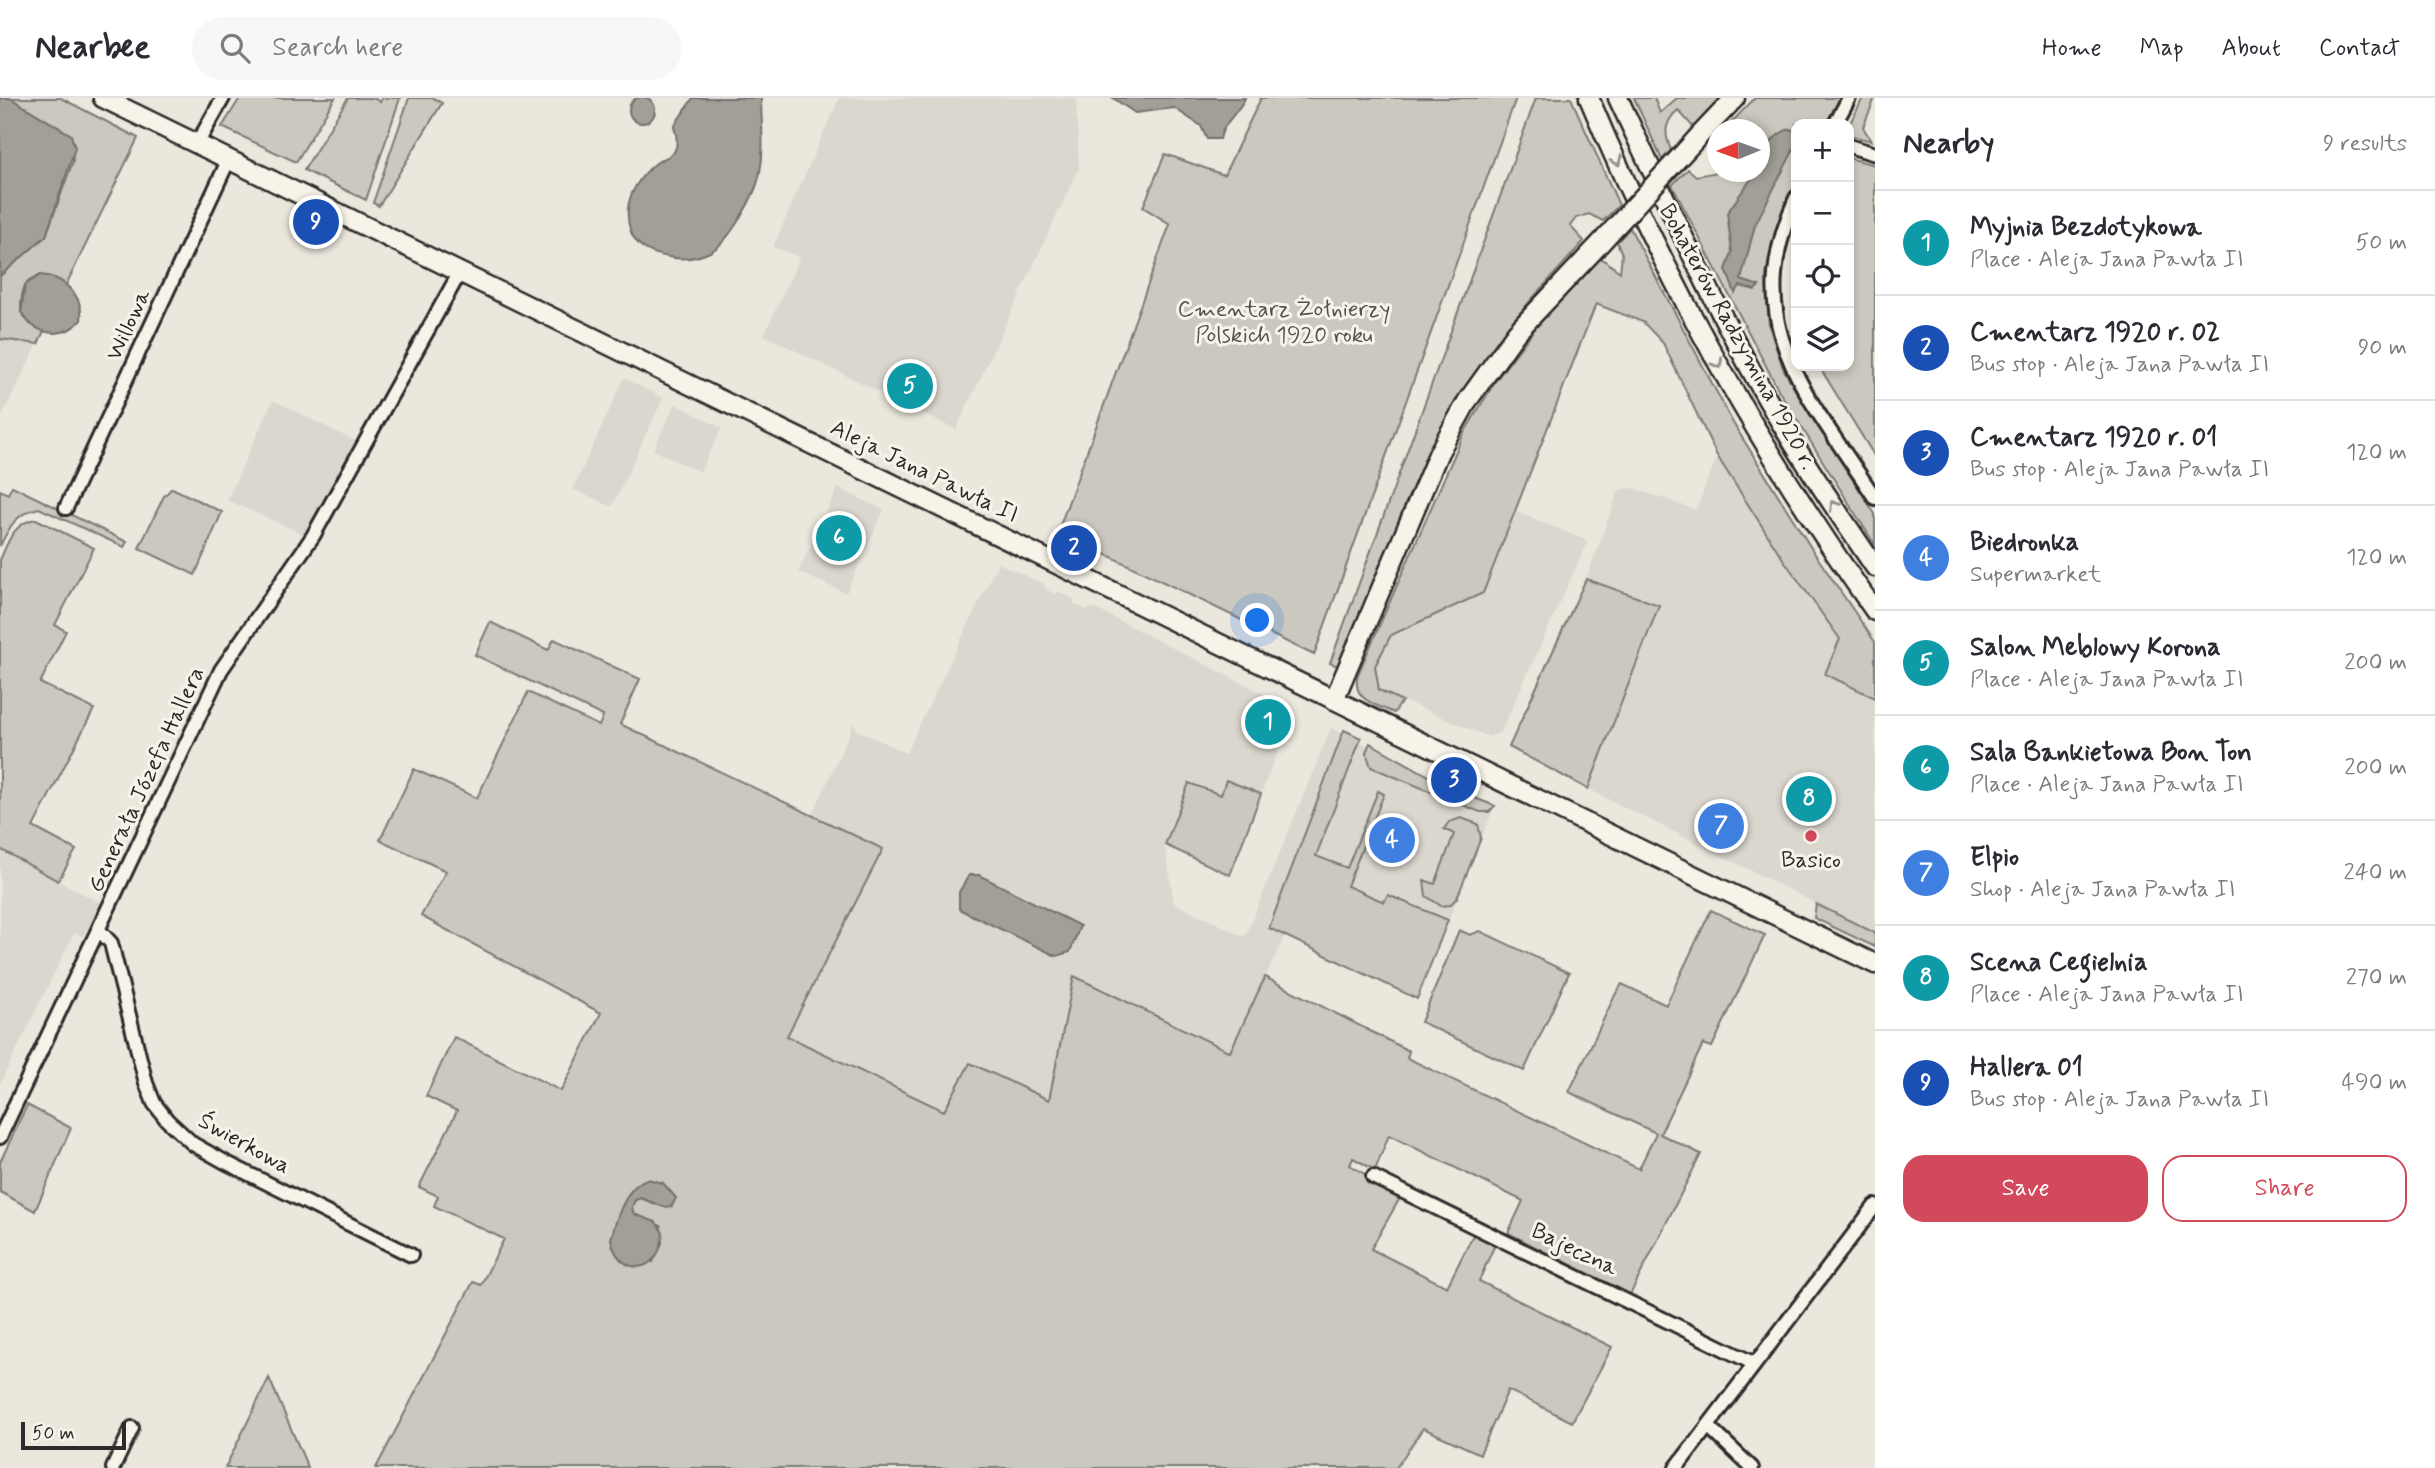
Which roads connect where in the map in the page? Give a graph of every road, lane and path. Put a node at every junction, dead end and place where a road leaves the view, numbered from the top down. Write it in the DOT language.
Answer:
graph roads {
  1 [pos="103,98"];
  2 [pos="223,98"];
  3 [pos="1589,98"];
  4 [pos="1618,98"];
  5 [pos="1735,98"];
  6 [pos="1849,98"];
  7 [pos="1838,119"];
  8 [pos="197,144"];
  9 [pos="1854,147"];
  10 [pos="1875,153"];
  11 [pos="229,159"];
  12 [pos="1791,210"];
  13 [pos="460,272"];
  14 [pos="1875,498"];
  15 [pos="66,508"];
  16 [pos="1873,564"];
  17 [pos="1875,611"];
  18 [pos="1334,700"];
  19 [pos="100,930"];
  20 [pos="1875,964"];
  21 [pos="0,1138"];
  22 [pos="1373,1177"];
  23 [pos="1875,1206"];
  24 [pos="411,1255"];
  25 [pos="1755,1364"];
  26 [pos="1709,1426"];
  27 [pos="132,1428"];
  28 [pos="113,1468"];
  29 [pos="1676,1468"];
  30 [pos="1752,1468"];
  1 -- 8 [label="street, Aleja Jana Pawła II"];
  2 -- 8 [label="street"];
  3 -- 17 [label="street, Bohaterów Radzymina 1920 r., one-way"];
  16 -- 4 [label="street, Bohaterów Radzymina 1920 r., one-way"];
  5 -- 18 [label="street, bridge"];
  6 -- 7 [label="street"];
  8 -- 11 [label="street, Aleja Jana Pawła II"];
  9 -- 10 [label="street"];
  11 -- 13 [label="street, Aleja Jana Pawła II"];
  11 -- 15 [label="street, Willowa"];
  12 -- 14 [label="street"];
  13 -- 18 [label="street, Aleja Jana Pawła II"];
  13 -- 19 [label="street, Generała Józefa Hallera"];
  18 -- 20 [label="street, Aleja Jana Pawła II"];
  19 -- 21 [label="street, Generała Józefa Hallera"];
  19 -- 24 [label="street, Świerkowa"];
  22 -- 25 [label="street, Bajeczna"];
  23 -- 25 [label="street"];
  25 -- 26 [label="street"];
  26 -- 29 [label="street"];
  26 -- 30 [label="street"];
  27 -- 28 [label="street"];
}
